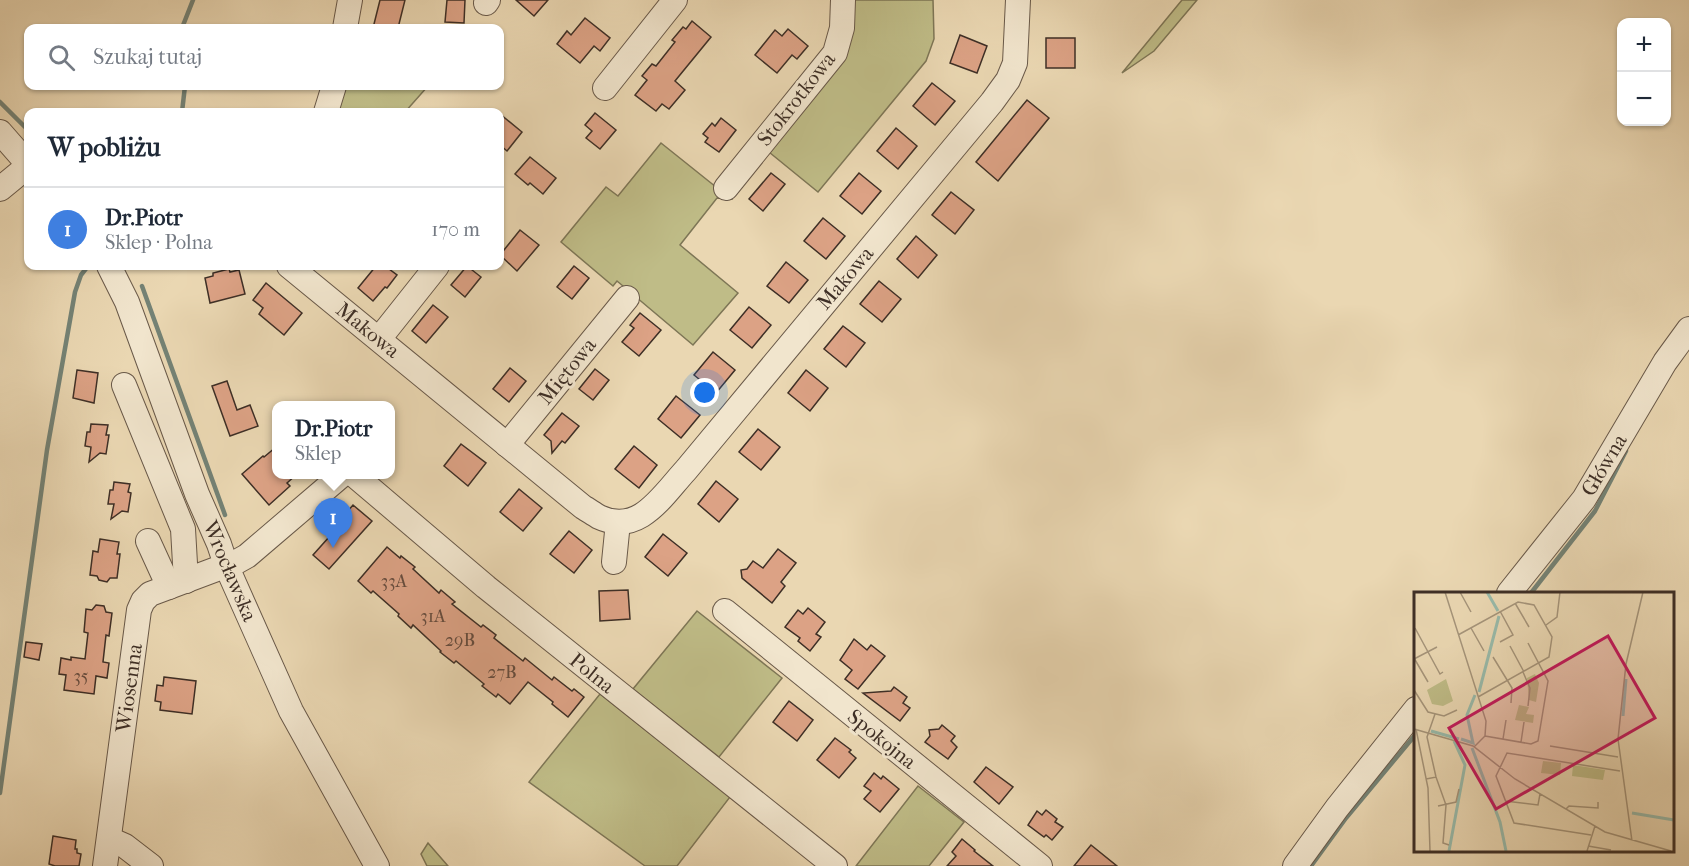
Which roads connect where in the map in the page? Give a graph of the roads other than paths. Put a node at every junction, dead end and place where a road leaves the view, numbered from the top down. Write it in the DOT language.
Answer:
graph roads {
  1 [pos="350,0"];
  2 [pos="675,0"];
  3 [pos="843,0"];
  4 [pos="1018,0"];
  5 [pos="346,24"];
  6 [pos="605,88"];
  7 [pos="333,90"];
  8 [pos="327,108"];
  9 [pos="0,132"];
  10 [pos="24,160"];
  11 [pos="24,168"];
  12 [pos="726,188"];
  13 [pos="0,189"];
  14 [pos="116,270"];
  15 [pos="295,270"];
  16 [pos="434,270"];
  17 [pos="627,298"];
  18 [pos="1689,329"];
  19 [pos="379,339"];
  20 [pos="124,385"];
  21 [pos="507,445"];
  22 [pos="337,479"];
  23 [pos="359,479"];
  24 [pos="618,522"];
  25 [pos="148,541"];
  26 [pos="614,562"];
  27 [pos="226,565"];
  28 [pos="177,584"];
  29 [pos="1510,592"];
  30 [pos="725,612"];
  31 [pos="1414,712"];
  32 [pos="109,839"];
  33 [pos="105,866"];
  34 [pos="151,866"];
  35 [pos="377,866"];
  36 [pos="835,866"];
  37 [pos="1040,866"];
  38 [pos="1295,866"];
  1 -- 5 [label="street"];
  2 -- 6 [label="street"];
  3 -- 12 [label="street, Stokrotkowa"];
  4 -- 24 [label="street, Makowa"];
  7 -- 8 [label="street"];
  9 -- 10 [label="street"];
  11 -- 13 [label="street"];
  14 -- 27 [label="street, Wrocławska"];
  15 -- 19 [label="street, Makowa"];
  16 -- 19 [label="street"];
  17 -- 21 [label="street, Miętowa"];
  18 -- 29 [label="street, Główna"];
  19 -- 21 [label="street, Makowa"];
  20 -- 28 [label="street"];
  21 -- 24 [label="street, Makowa"];
  22 -- 27 [label="street"];
  23 -- 36 [label="street, Polna"];
  24 -- 26 [label="street"];
  25 -- 28 [label="street"];
  27 -- 28 [label="street, Wiosenna"];
  27 -- 35 [label="street, Wrocławska"];
  28 -- 32 [label="street, Wiosenna"];
  30 -- 37 [label="street, Spokojna"];
  31 -- 38 [label="street"];
  32 -- 33 [label="street, Wiosenna"];
  32 -- 34 [label="street"];
}
